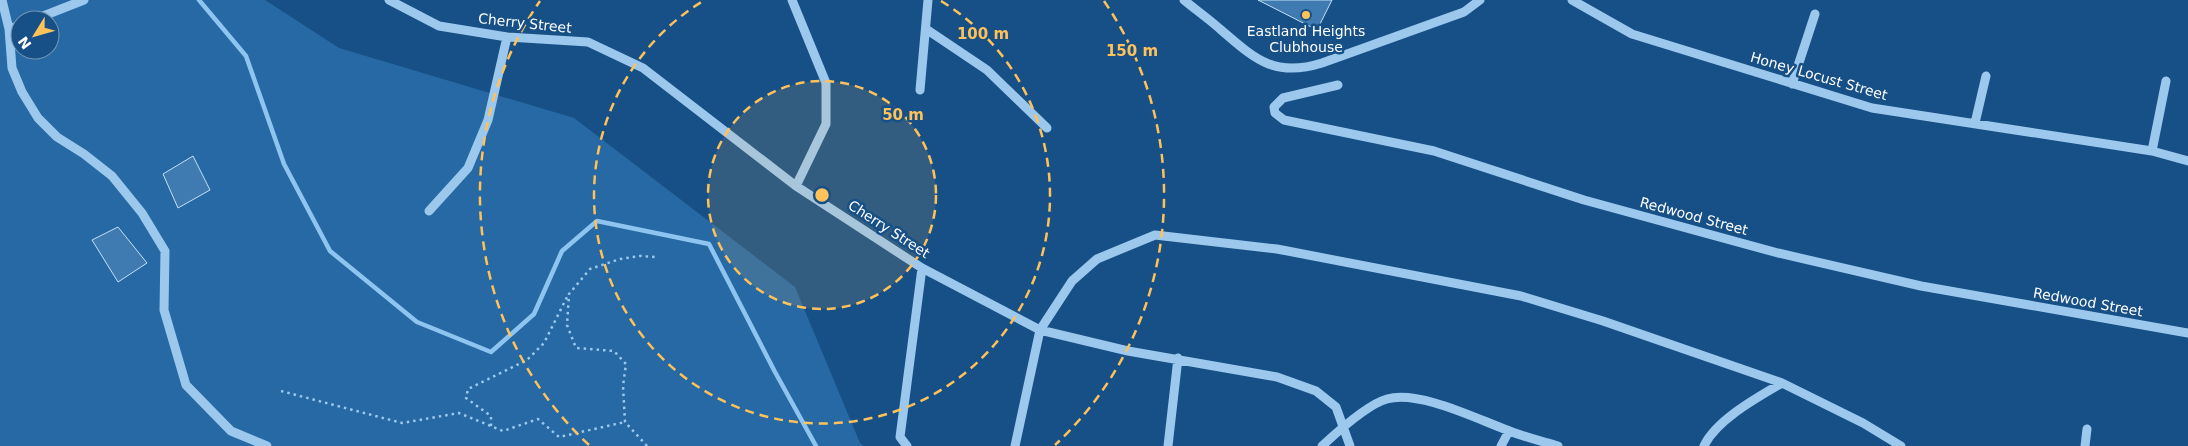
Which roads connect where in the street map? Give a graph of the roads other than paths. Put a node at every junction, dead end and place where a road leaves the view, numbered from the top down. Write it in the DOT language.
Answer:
graph roads {
  1 [pos="2,0"];
  2 [pos="84,0"];
  3 [pos="389,0"];
  4 [pos="928,0"];
  5 [pos="1184,0"];
  6 [pos="1480,0"];
  7 [pos="1572,0"];
  8 [pos="790,1"];
  9 [pos="58,10"];
  10 [pos="1815,14"];
  11 [pos="9,29"];
  12 [pos="926,30"];
  13 [pos="507,37"];
  14 [pos="1986,76"];
  15 [pos="2166,81"];
  16 [pos="1792,84"];
  17 [pos="1338,85"];
  18 [pos="920,90"];
  19 [pos="1975,123"];
  20 [pos="1047,128"];
  21 [pos="2152,150"];
  22 [pos="2188,161"];
  23 [pos="796,186"];
  24 [pos="429,211"];
  25 [pos="922,268"];
  26 [pos="1040,330"];
  27 [pos="2188,333"];
  28 [pos="1178,358"];
  29 [pos="1782,383"];
  30 [pos="1344,425"];
  31 [pos="2087,429"];
  32 [pos="1509,431"];
  33 [pos="267,446"];
  34 [pos="907,446"];
  35 [pos="1015,446"];
  36 [pos="1168,446"];
  37 [pos="1322,446"];
  38 [pos="1350,446"];
  39 [pos="1501,446"];
  40 [pos="1558,446"];
  41 [pos="1704,446"];
  42 [pos="1901,446"];
  43 [pos="2085,446"];
  1 -- 11 [label="street"];
  2 -- 9 [label="street"];
  3 -- 13 [label="street, Cherry Street"];
  4 -- 12 [label="street"];
  5 -- 6 [label="street"];
  7 -- 16 [label="street, Honey Locust Street"];
  8 -- 23 [label="street"];
  10 -- 16 [label="street"];
  11 -- 33 [label="street"];
  12 -- 18 [label="street"];
  12 -- 20 [label="street"];
  13 -- 23 [label="street, Cherry Street"];
  13 -- 24 [label="street"];
  14 -- 19 [label="street"];
  15 -- 21 [label="street"];
  16 -- 19 [label="street, Honey Locust Street"];
  17 -- 27 [label="street, Redwood Street"];
  19 -- 21 [label="street, Honey Locust Street"];
  21 -- 22 [label="street, Honey Locust Street"];
  23 -- 25 [label="street, Cherry Street"];
  25 -- 26 [label="street, Cherry Street"];
  25 -- 34 [label="street"];
  26 -- 28 [label="street, Cherry Street"];
  26 -- 29 [label="street"];
  26 -- 35 [label="street"];
  28 -- 30 [label="street, Cherry Street"];
  28 -- 36 [label="street"];
  29 -- 41 [label="street"];
  29 -- 42 [label="street"];
  30 -- 32 [label="street"];
  30 -- 37 [label="street"];
  30 -- 38 [label="street, Cherry Street"];
  31 -- 43 [label="street"];
  32 -- 39 [label="street"];
  32 -- 40 [label="street"];
}
